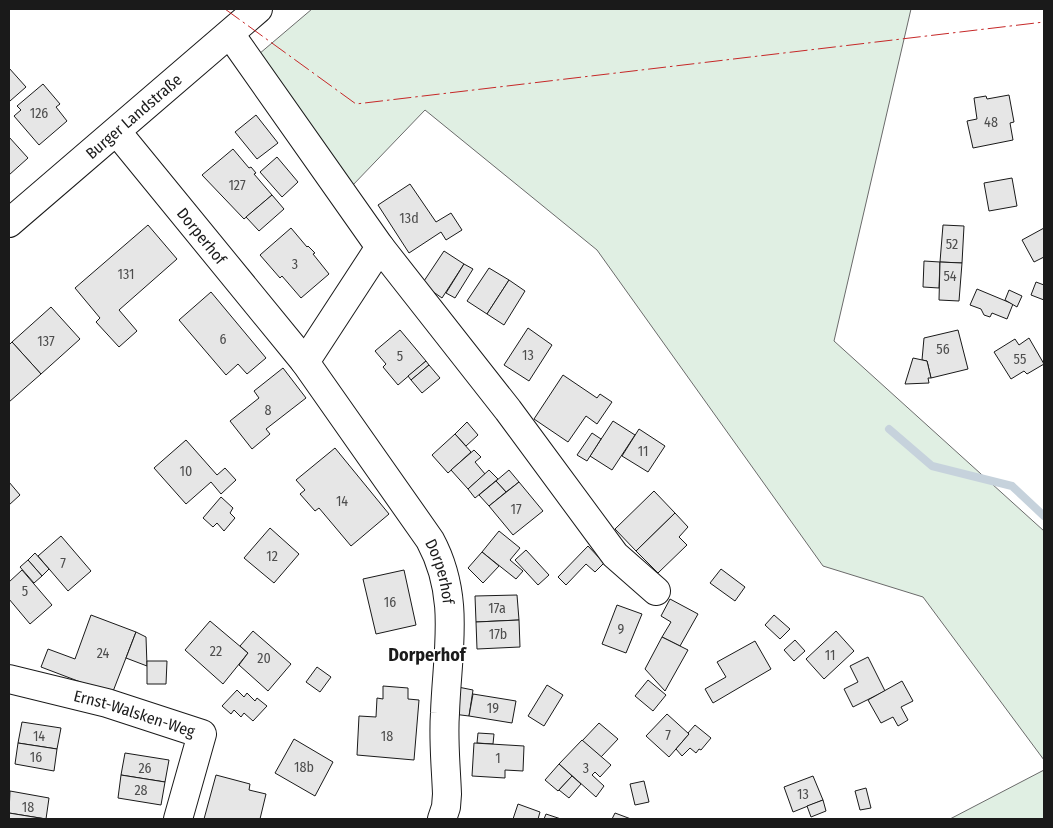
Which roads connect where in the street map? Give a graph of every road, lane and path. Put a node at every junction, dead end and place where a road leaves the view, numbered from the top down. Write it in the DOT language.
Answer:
graph roads {
  1 [pos="258,9"];
  2 [pos="230,34"];
  3 [pos="117,132"];
  4 [pos="9,223"];
  5 [pos="380,247"];
  6 [pos="306,362"];
  7 [pos="656,591"];
  8 [pos="9,678"];
  9 [pos="178,819"];
  10 [pos="442,819"];
  1 -- 2 [label="street, Burger Landstraße"];
  2 -- 3 [label="street, Burger Landstraße"];
  2 -- 5 [label="street"];
  3 -- 4 [label="street, Burger Landstraße"];
  3 -- 6 [label="street, Dorperhof"];
  5 -- 6 [label="street"];
  5 -- 7 [label="street"];
  6 -- 10 [label="street, Dorperhof"];
  8 -- 9 [label="street, Ernst-Walsken-Weg"];
}
